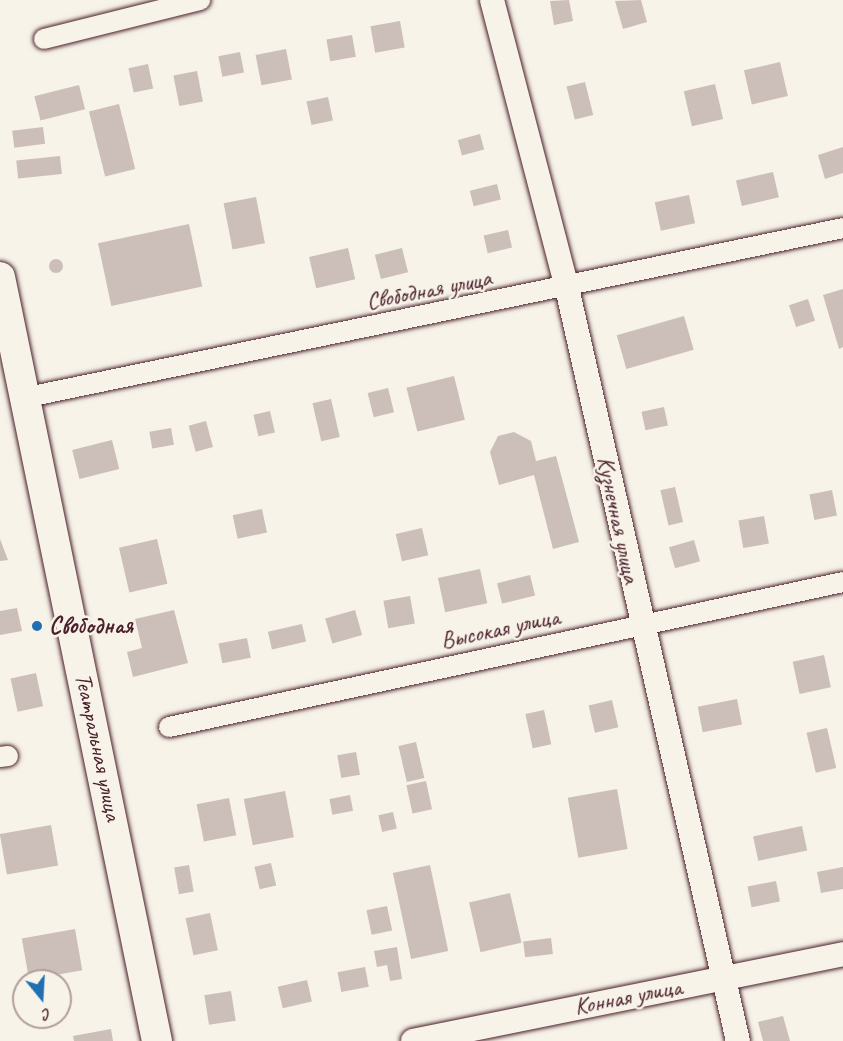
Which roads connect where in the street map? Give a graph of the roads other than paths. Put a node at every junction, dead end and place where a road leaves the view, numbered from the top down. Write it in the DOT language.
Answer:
graph roads {
  1 [pos="200,0"];
  2 [pos="492,0"];
  3 [pos="44,39"];
  4 [pos="843,228"];
  5 [pos="0,277"];
  6 [pos="567,288"];
  7 [pos="23,398"];
  8 [pos="843,582"];
  9 [pos="641,625"];
  10 [pos="169,727"];
  11 [pos="843,954"];
  12 [pos="725,978"];
  13 [pos="157,1041"];
  14 [pos="413,1041"];
  15 [pos="738,1041"];
  1 -- 3 [label="street"];
  2 -- 6 [label="street, Кузнечная улица"];
  4 -- 6 [label="street, Свободная улица"];
  5 -- 7 [label="main road, Театральная улица"];
  6 -- 7 [label="street, Свободная улица"];
  6 -- 9 [label="street, Кузнечная улица"];
  7 -- 13 [label="main road, Театральная улица"];
  8 -- 9 [label="street, Высокая улица"];
  9 -- 10 [label="street, Высокая улица"];
  9 -- 12 [label="street, Кузнечная улица"];
  11 -- 12 [label="street, Конная улица"];
  12 -- 14 [label="street, Конная улица"];
  12 -- 15 [label="street, Кузнечная улица"];
}
